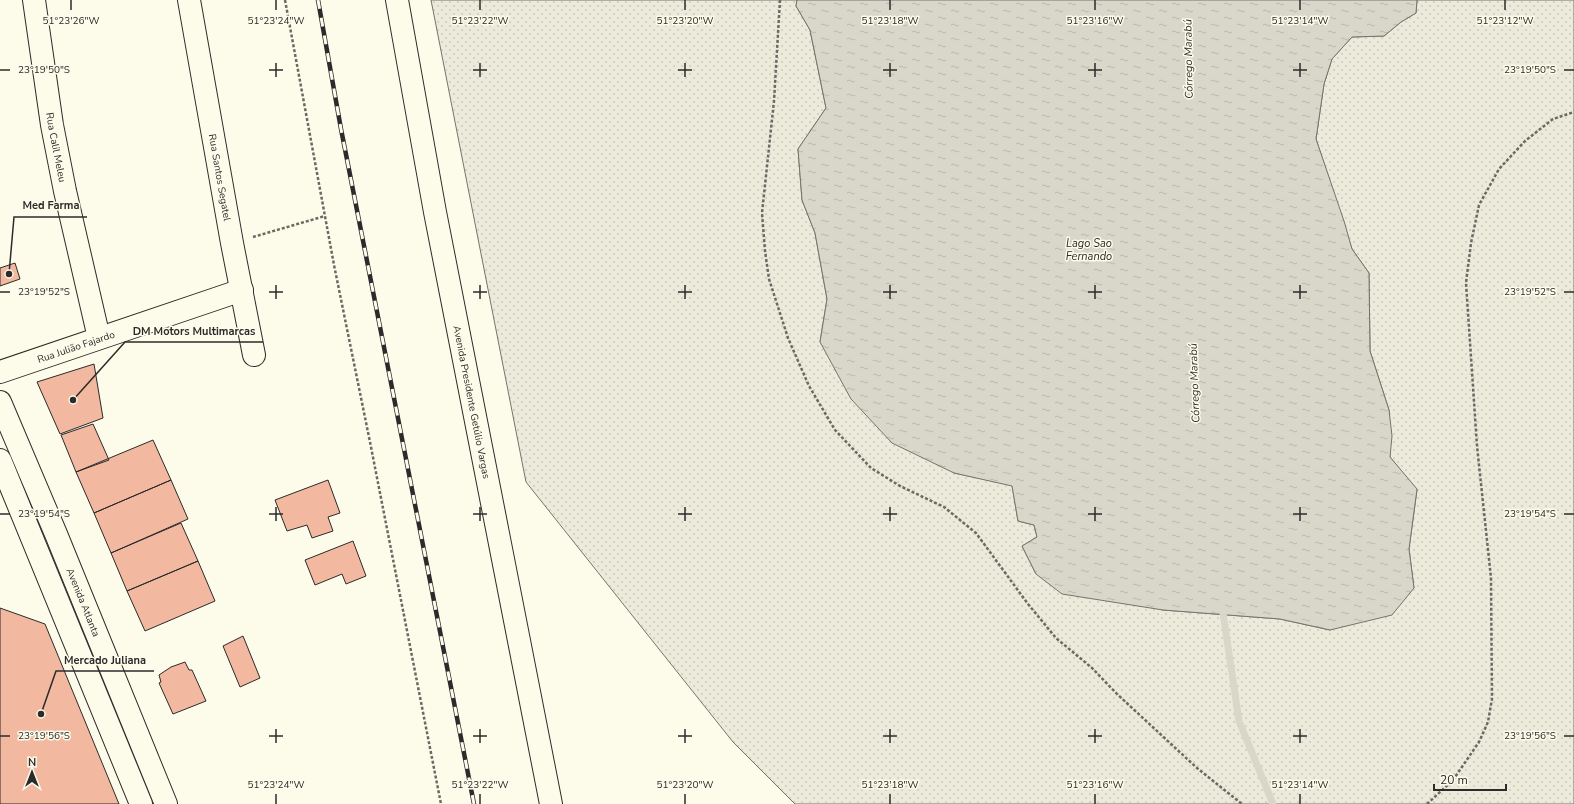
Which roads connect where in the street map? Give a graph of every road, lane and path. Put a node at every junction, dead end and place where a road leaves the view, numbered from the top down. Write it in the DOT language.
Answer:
graph roads {
  1 [pos="34,0"];
  2 [pos="189,0"];
  3 [pos="285,0"];
  4 [pos="397,0"];
  5 [pos="780,0"];
  6 [pos="1574,112"];
  7 [pos="325,216"];
  8 [pos="232,243"];
  9 [pos="242,290"];
  10 [pos="99,338"];
  11 [pos="254,355"];
  12 [pos="0,372"];
  13 [pos="0,402"];
  14 [pos="0,460"];
  15 [pos="56,534"];
  16 [pos="35,542"];
  17 [pos="141,804"];
  18 [pos="166,804"];
  19 [pos="441,804"];
  20 [pos="551,804"];
  21 [pos="1242,804"];
  22 [pos="1426,804"];
  1 -- 10 [label="street, Rua Calil Meleu"];
  2 -- 8 [label="street, Rua Santos Segatel"];
  3 -- 7 [label="path"];
  4 -- 20 [label="street, Avenida Presidente Getúlio Vargas"];
  5 -- 21 [label="path"];
  6 -- 22 [label="path"];
  7 -- 8 [label="path"];
  7 -- 19 [label="path"];
  8 -- 9 [label="street, Rua Santos Segatel"];
  9 -- 10 [label="street, Rua Julião Fajardo"];
  9 -- 11 [label="street, Rua Santos Segatel"];
  10 -- 12 [label="street, Rua Julião Fajardo"];
  13 -- 15 [label="street, Avenida Atlanta"];
  14 -- 16 [label="street"];
  15 -- 16 [label="street"];
  15 -- 18 [label="street, Avenida Atlanta"];
  16 -- 17 [label="street"];
}
